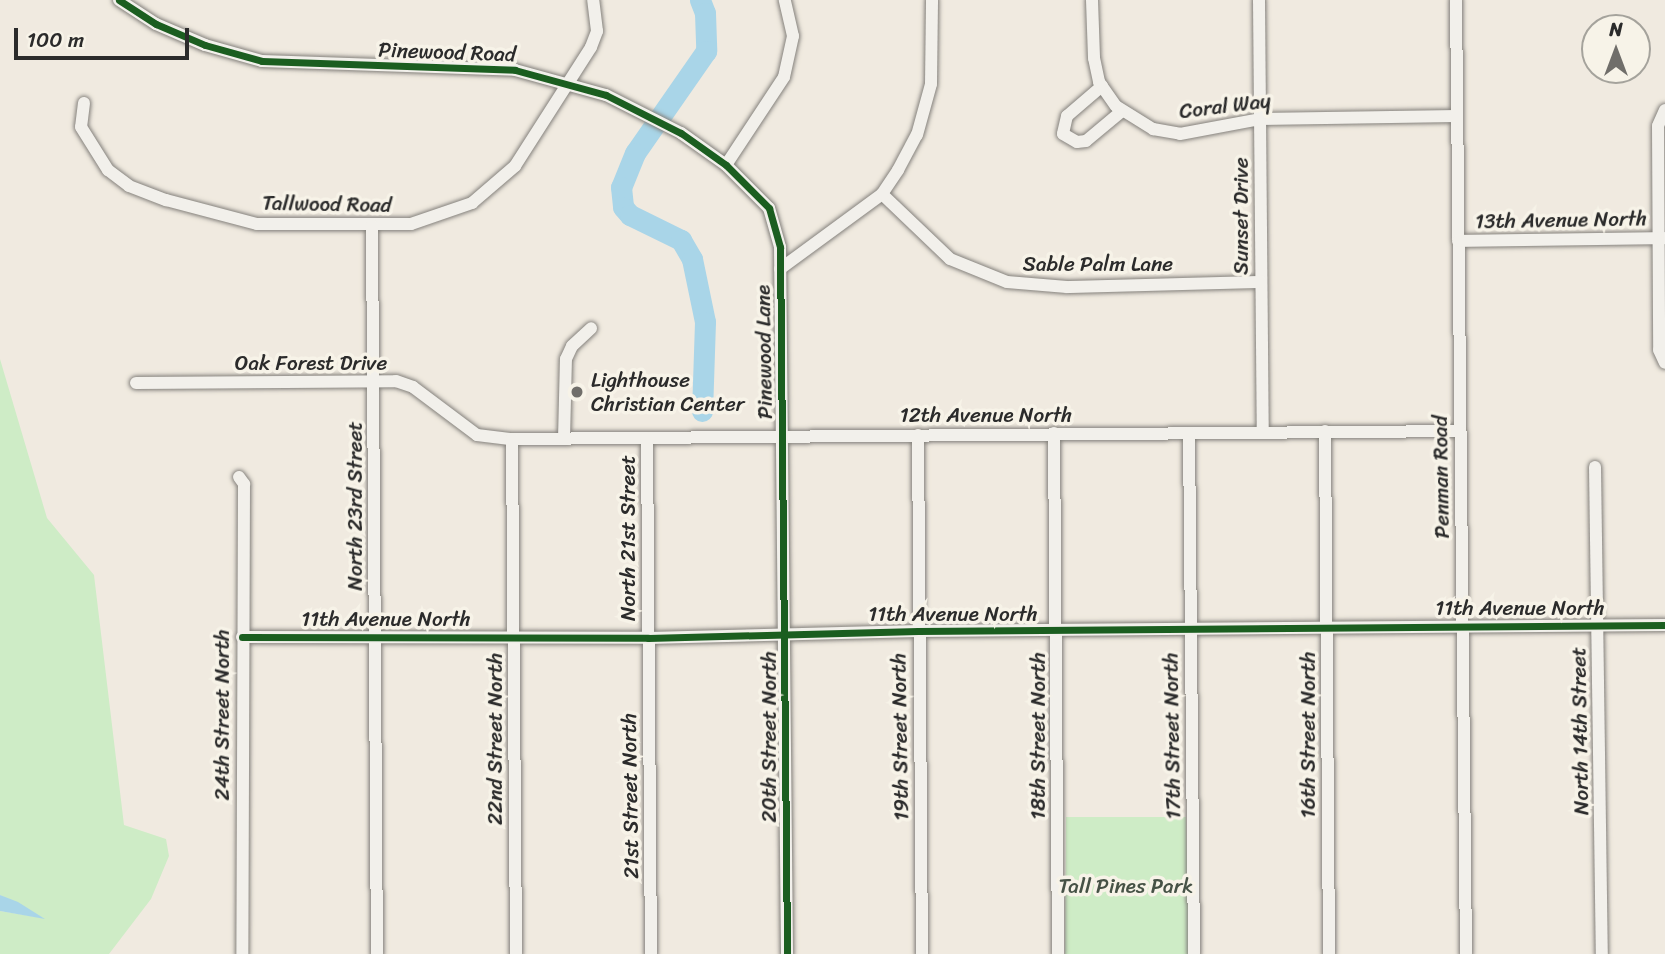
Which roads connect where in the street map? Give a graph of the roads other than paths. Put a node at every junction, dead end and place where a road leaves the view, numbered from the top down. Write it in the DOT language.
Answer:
graph roads {
  1 [pos="119,0"];
  2 [pos="593,0"];
  3 [pos="785,0"];
  4 [pos="932,0"];
  5 [pos="1092,0"];
  6 [pos="1259,0"];
  7 [pos="1456,0"];
  8 [pos="569,83"];
  9 [pos="1102,86"];
  10 [pos="84,103"];
  11 [pos="1665,110"];
  12 [pos="1122,111"];
  13 [pos="1457,116"];
  14 [pos="1260,119"];
  15 [pos="726,165"];
  16 [pos="882,194"];
  17 [pos="372,226"];
  18 [pos="1662,238"];
  19 [pos="1458,241"];
  20 [pos="780,269"];
  21 [pos="1261,282"];
  22 [pos="592,328"];
  23 [pos="1665,363"];
  24 [pos="374,381"];
  25 [pos="136,383"];
  26 [pos="1460,430"];
  27 [pos="1263,431"];
  28 [pos="1325,431"];
  29 [pos="1054,433"];
  30 [pos="1189,433"];
  31 [pos="782,435"];
  32 [pos="918,435"];
  33 [pos="647,438"];
  34 [pos="512,439"];
  35 [pos="564,439"];
  36 [pos="1595,467"];
  37 [pos="239,477"];
  38 [pos="1598,625"];
  39 [pos="1665,625"];
  40 [pos="1462,626"];
  41 [pos="1190,628"];
  42 [pos="1327,628"];
  43 [pos="918,631"];
  44 [pos="1056,631"];
  45 [pos="786,635"];
  46 [pos="375,636"];
  47 [pos="242,637"];
  48 [pos="513,638"];
  49 [pos="648,638"];
  50 [pos="242,954"];
  51 [pos="377,954"];
  52 [pos="516,954"];
  53 [pos="651,954"];
  54 [pos="787,954"];
  55 [pos="922,954"];
  56 [pos="1058,954"];
  57 [pos="1194,954"];
  58 [pos="1329,954"];
  59 [pos="1466,954"];
  60 [pos="1602,954"];
  1 -- 8 [label="street, Pinewood Road"];
  2 -- 8 [label="street, Tallwood Road"];
  3 -- 15 [label="street"];
  4 -- 16 [label="street"];
  5 -- 9 [label="street, Coral Way"];
  6 -- 14 [label="street, Sunset Drive"];
  7 -- 13 [label="street, Penman Road"];
  8 -- 15 [label="street, Pinewood Road"];
  8 -- 17 [label="street, Tallwood Road"];
  9 -- 12 [label="street, Coral Way"];
  9 -- 12 [label="street"];
  10 -- 17 [label="street, Tallwood Road"];
  11 -- 18 [label="street"];
  12 -- 14 [label="street, Coral Way"];
  13 -- 14 [label="street, Coral Way"];
  13 -- 19 [label="street, Penman Road"];
  14 -- 21 [label="street, Sunset Drive"];
  15 -- 20 [label="street, Pinewood Road"];
  16 -- 20 [label="street"];
  16 -- 21 [label="street, Sable Palm Lane"];
  17 -- 24 [label="street, North 23rd Street"];
  18 -- 19 [label="street, 13th Avenue North"];
  18 -- 23 [label="street"];
  19 -- 26 [label="street, Penman Road"];
  20 -- 31 [label="street, Pinewood Lane"];
  21 -- 27 [label="street, Sunset Drive"];
  22 -- 35 [label="street"];
  24 -- 25 [label="street, Oak Forest Drive"];
  24 -- 34 [label="street, Oak Forest Drive"];
  24 -- 46 [label="street, North 23rd Street"];
  26 -- 28 [label="street, 12th Avenue North"];
  26 -- 40 [label="street, Penman Road"];
  27 -- 28 [label="street, 12th Avenue North"];
  27 -- 30 [label="street, 12th Avenue North"];
  28 -- 42 [label="street, 16th Street North"];
  29 -- 30 [label="street, 12th Avenue North"];
  29 -- 32 [label="street, 12th Avenue North"];
  29 -- 44 [label="street, 18th Street North"];
  30 -- 41 [label="street, 17th Street North"];
  31 -- 32 [label="street, 12th Avenue North"];
  31 -- 33 [label="street, 12th Avenue North"];
  31 -- 45 [label="street, 20th Street North"];
  32 -- 43 [label="street, 19th Street North"];
  33 -- 35 [label="street, 12th Avenue North"];
  33 -- 49 [label="street, North 21st Street"];
  34 -- 35 [label="street, 12th Avenue North"];
  34 -- 48 [label="street, 22nd Street North"];
  36 -- 38 [label="street, North 14th Street"];
  37 -- 47 [label="street, 24th Street North"];
  38 -- 39 [label="street, 11th Avenue North"];
  38 -- 40 [label="street, 11th Avenue North"];
  38 -- 60 [label="street, North 14th Street"];
  40 -- 42 [label="street, 11th Avenue North"];
  40 -- 59 [label="street, Penman Road"];
  41 -- 42 [label="street, 11th Avenue North"];
  41 -- 44 [label="street, 11th Avenue North"];
  41 -- 57 [label="street, 17th Street North"];
  42 -- 58 [label="street, 16th Street North"];
  43 -- 44 [label="street, 11th Avenue North"];
  43 -- 45 [label="street, 11th Avenue North"];
  43 -- 55 [label="street, 19th Street North"];
  44 -- 56 [label="street, 18th Street North"];
  45 -- 49 [label="street, 11th Avenue North"];
  45 -- 54 [label="street, 20th Street North"];
  46 -- 47 [label="street, 11th Avenue North"];
  46 -- 48 [label="street, 11th Avenue North"];
  46 -- 51 [label="street, North 23rd Street"];
  47 -- 50 [label="street, 24th Street North"];
  48 -- 49 [label="street, 11th Avenue North"];
  48 -- 52 [label="street, 22nd Street North"];
  49 -- 53 [label="street, 21st Street North"];
}
